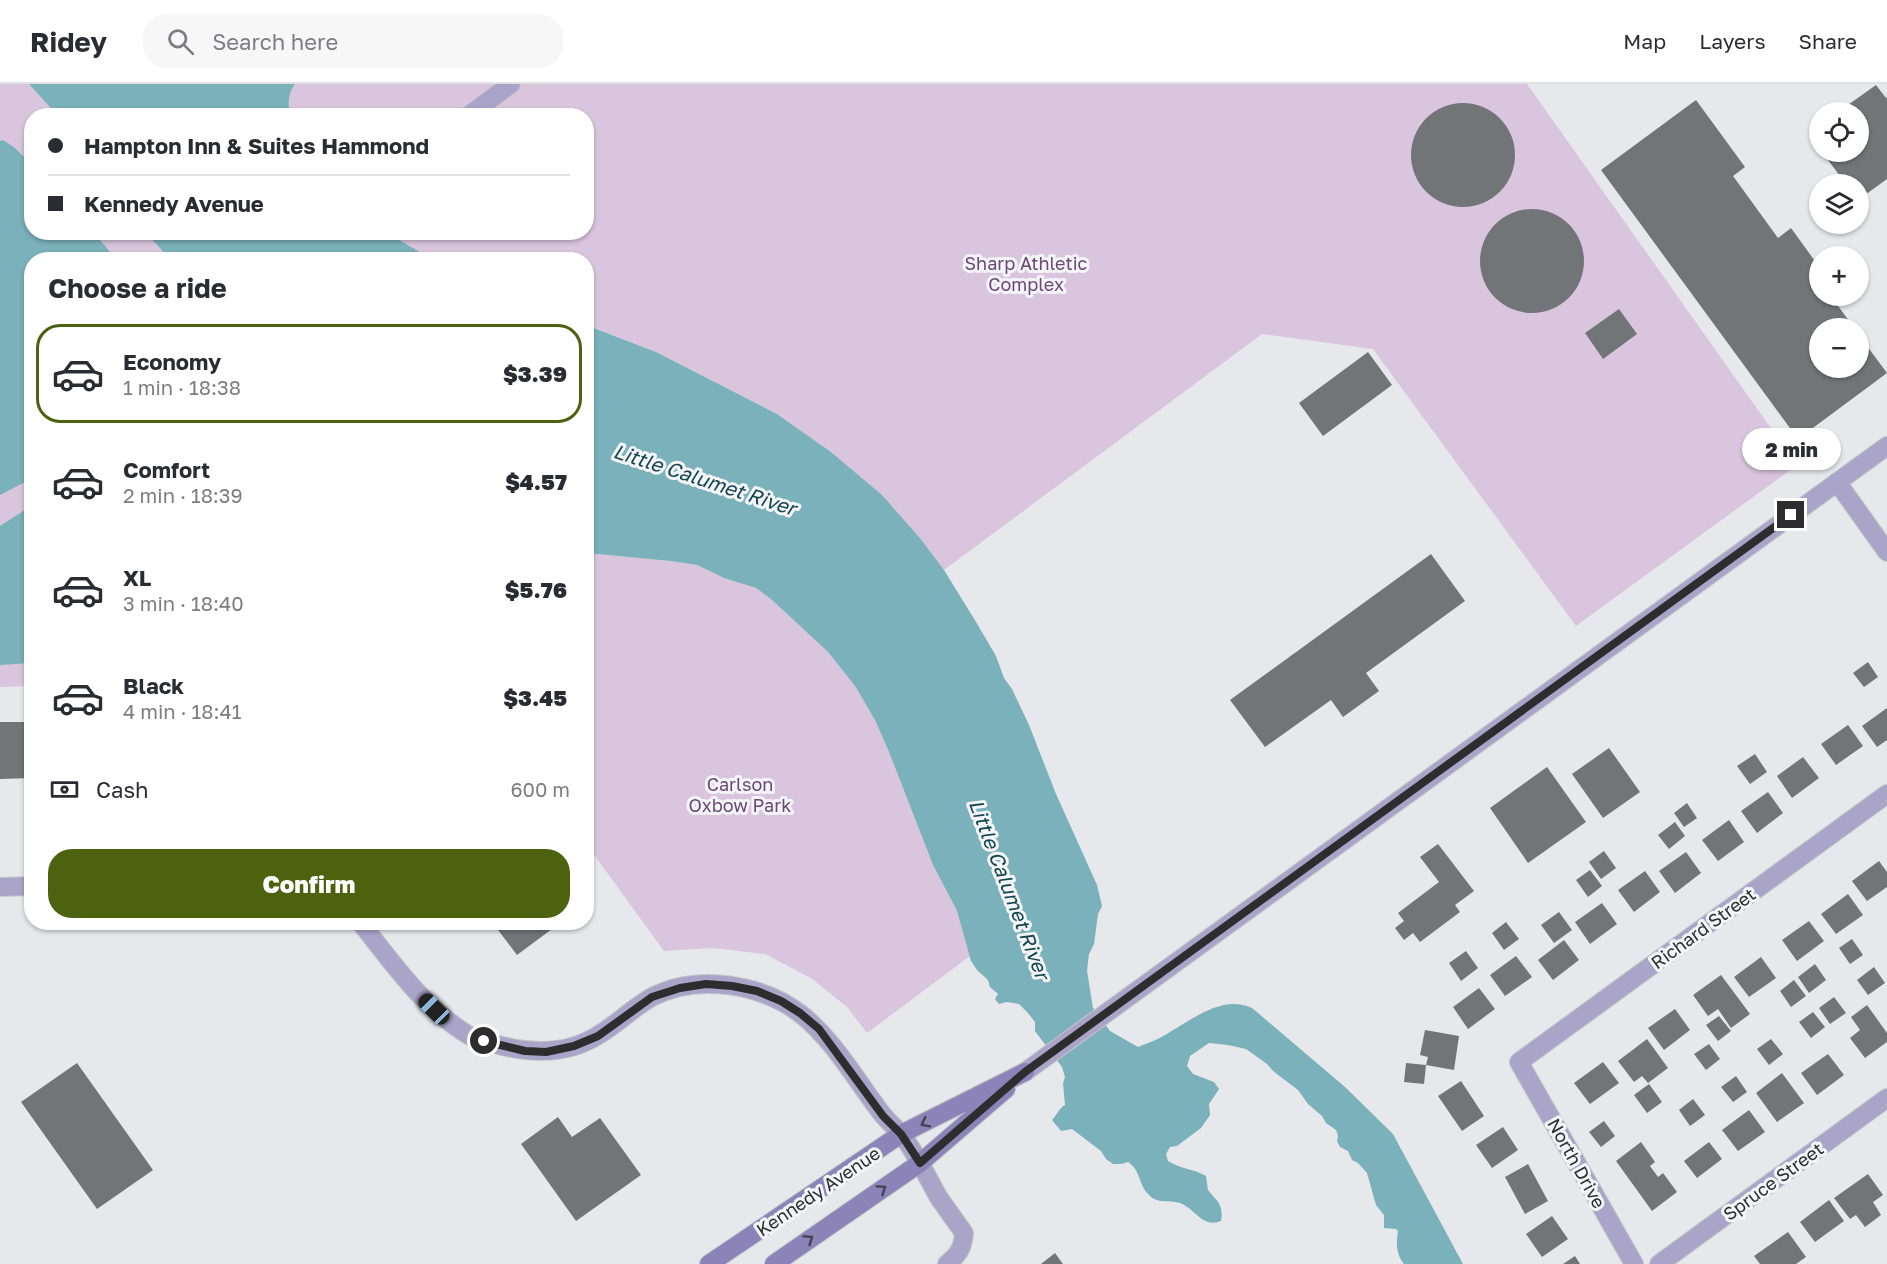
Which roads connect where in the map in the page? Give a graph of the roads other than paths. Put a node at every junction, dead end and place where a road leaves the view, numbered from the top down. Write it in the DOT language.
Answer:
graph roads {
  1 [pos="511,84"];
  2 [pos="479,108"];
  3 [pos="1887,446"];
  4 [pos="1837,482"];
  5 [pos="1887,552"];
  6 [pos="1887,794"];
  7 [pos="24,886"];
  8 [pos="0,887"];
  9 [pos="366,930"];
  10 [pos="1520,1062"];
  11 [pos="1025,1072"];
  12 [pos="1887,1098"];
  13 [pos="901,1134"];
  14 [pos="920,1163"];
  15 [pos="709,1264"];
  16 [pos="774,1264"];
  17 [pos="947,1264"];
  18 [pos="1634,1264"];
  19 [pos="1659,1264"];
  1 -- 2 [label="street"];
  3 -- 4 [label="street, Kennedy Avenue"];
  4 -- 5 [label="street"];
  4 -- 11 [label="street, Kennedy Avenue"];
  6 -- 10 [label="street, Richard Street"];
  7 -- 8 [label="street"];
  9 -- 13 [label="street"];
  10 -- 18 [label="street, North Drive"];
  11 -- 13 [label="main road, Kennedy Avenue, one-way"];
  11 -- 14 [label="main road, Kennedy Avenue"];
  12 -- 19 [label="street, Spruce Street"];
  13 -- 14 [label="street"];
  13 -- 15 [label="main road, Kennedy Avenue"];
  16 -- 14 [label="main road, Kennedy Avenue, one-way"];
  14 -- 17 [label="street"];
}
